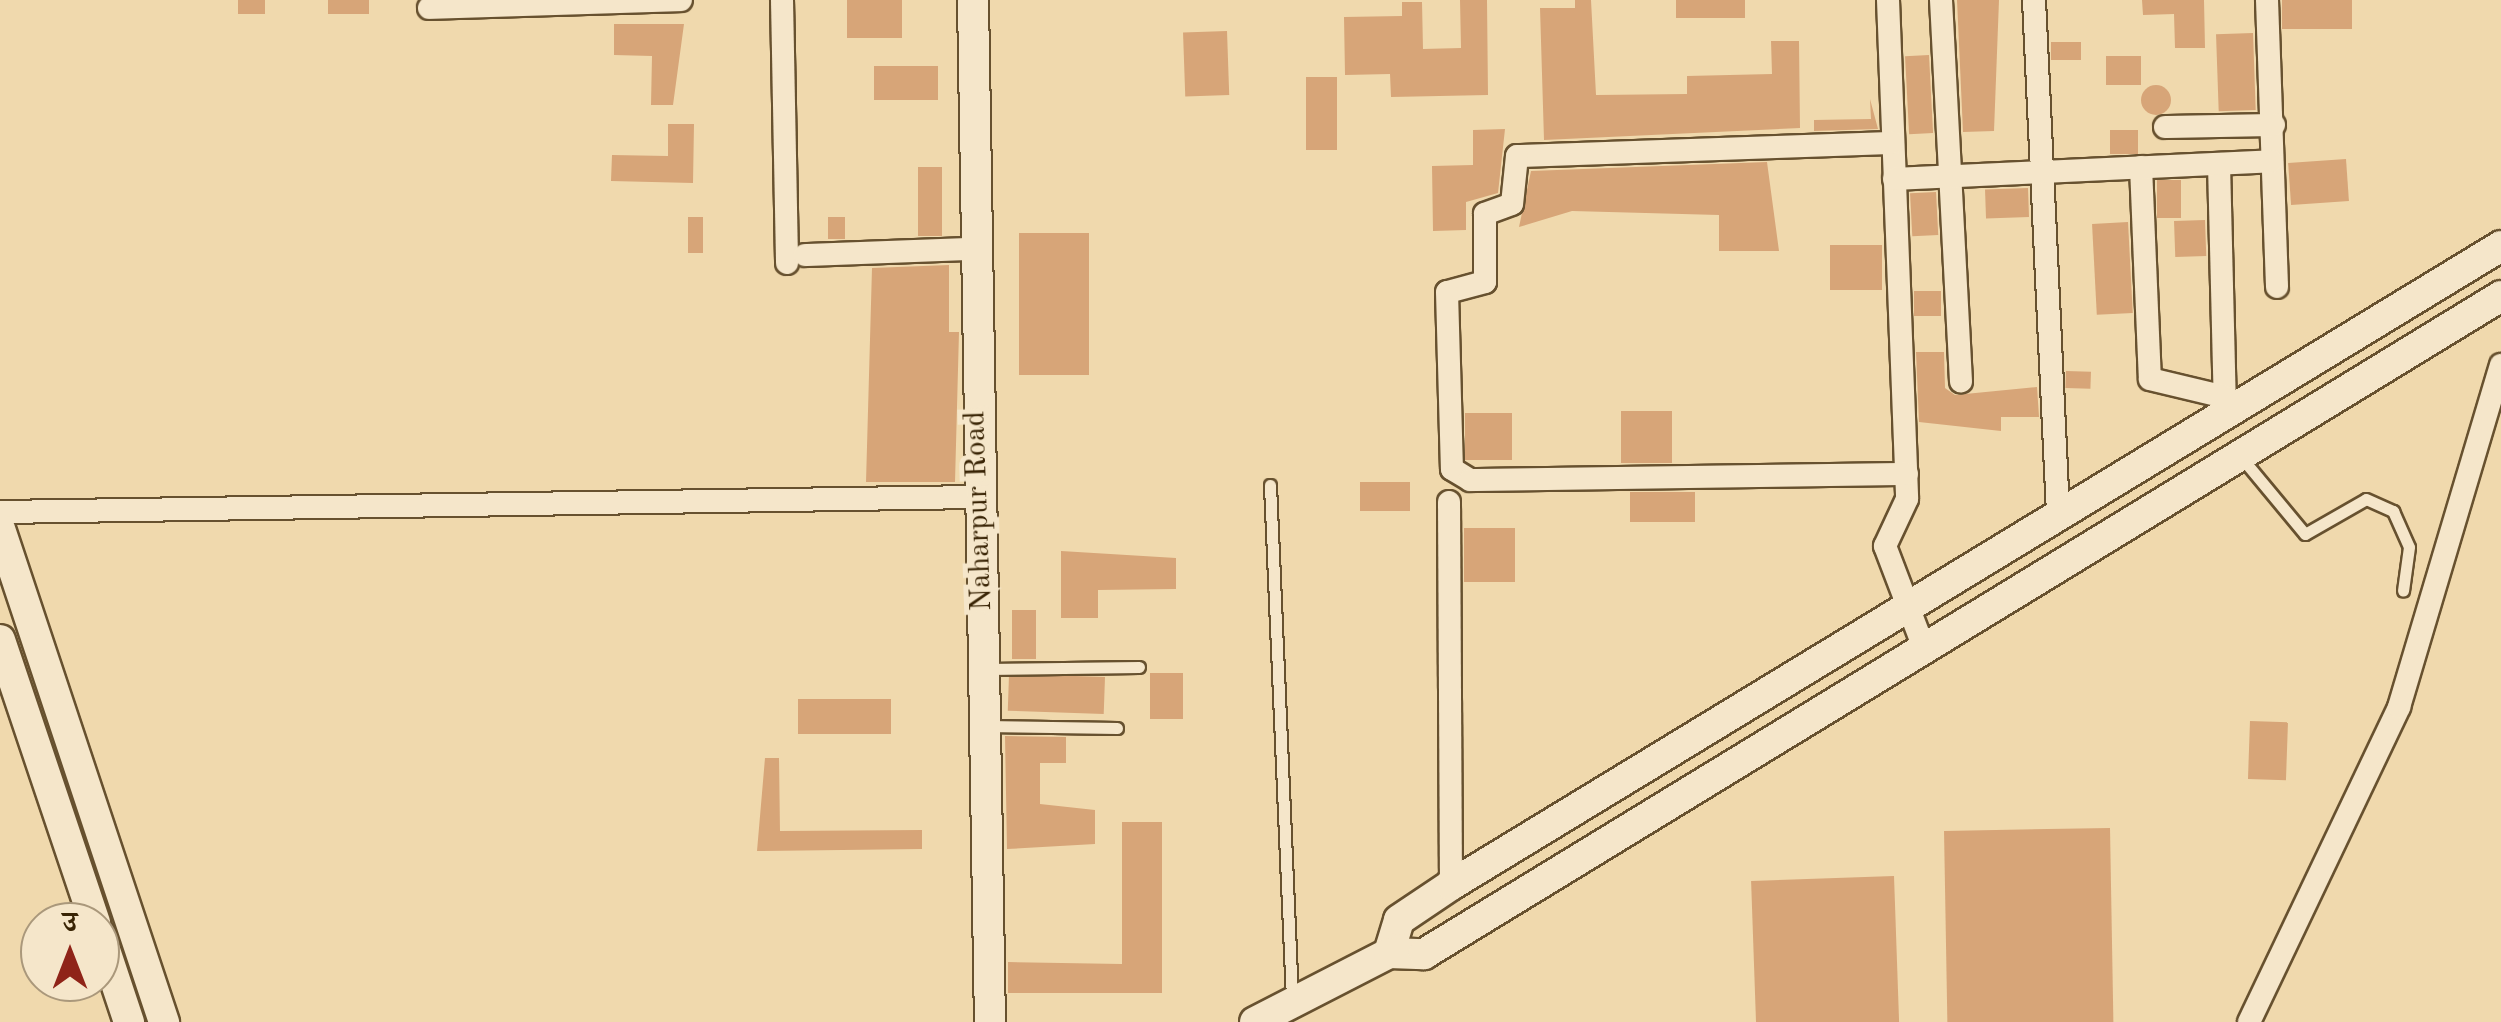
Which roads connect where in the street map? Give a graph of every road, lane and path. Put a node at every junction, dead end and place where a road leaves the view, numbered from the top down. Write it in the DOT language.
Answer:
graph roads {
  1 [pos="681,0"];
  2 [pos="782,0"];
  3 [pos="973,0"];
  4 [pos="1888,0"];
  5 [pos="1941,0"];
  6 [pos="2034,0"];
  7 [pos="2267,0"];
  8 [pos="429,8"];
  9 [pos="2274,125"];
  10 [pos="2165,127"];
  11 [pos="1894,143"];
  12 [pos="2272,161"];
  13 [pos="2219,164"];
  14 [pos="2140,167"];
  15 [pos="2040,172"];
  16 [pos="1950,175"];
  17 [pos="1894,180"];
  18 [pos="2501,246"];
  19 [pos="970,249"];
  20 [pos="2277,287"];
  21 [pos="2501,296"];
  22 [pos="2501,365"];
  23 [pos="1962,381"];
  24 [pos="2225,402"];
  25 [pos="2241,457"];
  26 [pos="1907,474"];
  27 [pos="1270,485"];
  28 [pos="980,498"];
  29 [pos="1449,502"];
  30 [pos="0,512"];
  31 [pos="2058,512"];
  32 [pos="0,529"];
  33 [pos="2403,591"];
  34 [pos="1908,615"];
  35 [pos="0,640"];
  36 [pos="1924,648"];
  37 [pos="1139,667"];
  38 [pos="984,669"];
  39 [pos="985,726"];
  40 [pos="1116,728"];
  41 [pos="1451,884"];
  42 [pos="89,902"];
  43 [pos="1389,953"];
  44 [pos="120,995"];
  45 [pos="1292,1003"];
  46 [pos="129,1022"];
  47 [pos="164,1022"];
  48 [pos="990,1022"];
  49 [pos="1255,1022"];
  50 [pos="2249,1022"];
  1 -- 8 [label="street"];
  2 -- 19 [label="street"];
  3 -- 19 [label="street, Naharpur Road"];
  4 -- 11 [label="street"];
  5 -- 16 [label="street"];
  6 -- 15 [label="street"];
  7 -- 9 [label="street"];
  9 -- 10 [label="street"];
  9 -- 12 [label="street"];
  11 -- 17 [label="street"];
  11 -- 26 [label="street"];
  12 -- 13 [label="street"];
  12 -- 20 [label="street"];
  13 -- 14 [label="street"];
  13 -- 24 [label="street"];
  14 -- 15 [label="street"];
  14 -- 24 [label="street"];
  15 -- 16 [label="street"];
  15 -- 31 [label="street"];
  16 -- 17 [label="street"];
  16 -- 23 [label="street"];
  17 -- 26 [label="street"];
  18 -- 24 [label="street"];
  19 -- 28 [label="street, Naharpur Road"];
  21 -- 25 [label="street"];
  22 -- 50 [label="street"];
  24 -- 31 [label="street"];
  25 -- 33 [label="lane"];
  25 -- 36 [label="street"];
  26 -- 34 [label="street"];
  27 -- 45 [label="lane"];
  28 -- 30 [label="street"];
  28 -- 38 [label="street, Naharpur Road"];
  29 -- 41 [label="street"];
  31 -- 34 [label="street"];
  32 -- 47 [label="street"];
  34 -- 36 [label="street"];
  34 -- 41 [label="street"];
  35 -- 42 [label="street"];
  36 -- 43 [label="street"];
  37 -- 38 [label="lane"];
  38 -- 39 [label="street, Naharpur Road"];
  39 -- 40 [label="lane"];
  39 -- 48 [label="street, Naharpur Road"];
  41 -- 43 [label="street"];
  43 -- 45 [label="street"];
  44 -- 46 [label="street"];
  45 -- 49 [label="street"];
}
